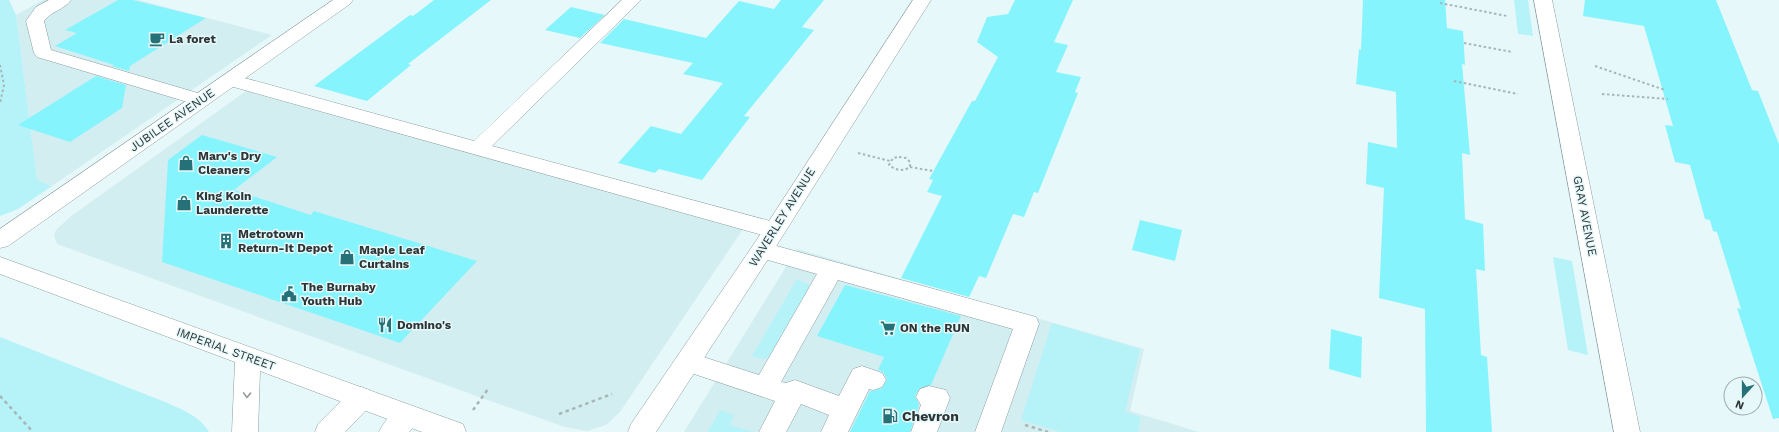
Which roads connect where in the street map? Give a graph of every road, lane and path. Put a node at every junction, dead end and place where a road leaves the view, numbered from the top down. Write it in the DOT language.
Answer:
graph roads {
  1 [pos="62,0"];
  2 [pos="344,0"];
  3 [pos="632,0"];
  4 [pos="922,0"];
  5 [pos="1544,0"];
  6 [pos="1440,4"];
  7 [pos="1507,16"];
  8 [pos="1464,43"];
  9 [pos="1512,52"];
  10 [pos="0,65"];
  11 [pos="1595,66"];
  12 [pos="230,80"];
  13 [pos="1454,82"];
  14 [pos="1665,90"];
  15 [pos="1518,94"];
  16 [pos="1602,94"];
  17 [pos="1668,99"];
  18 [pos="201,100"];
  19 [pos="0,103"];
  20 [pos="478,148"];
  21 [pos="851,151"];
  22 [pos="890,161"];
  23 [pos="910,166"];
  24 [pos="933,172"];
  25 [pos="0,240"];
  26 [pos="767,240"];
  27 [pos="0,265"];
  28 [pos="832,269"];
  29 [pos="248,357"];
  30 [pos="688,362"];
  31 [pos="873,380"];
  32 [pos="765,387"];
  33 [pos="612,394"];
  34 [pos="0,396"];
  35 [pos="792,396"];
  36 [pos="930,397"];
  37 [pos="360,398"];
  38 [pos="560,414"];
  39 [pos="847,414"];
  40 [pos="400,424"];
  41 [pos="1025,425"];
  42 [pos="923,426"];
  43 [pos="33,432"];
  44 [pos="245,432"];
  45 [pos="328,432"];
  46 [pos="453,432"];
  47 [pos="641,432"];
  48 [pos="772,432"];
  49 [pos="988,432"];
  50 [pos="1048,432"];
  51 [pos="1627,432"];
  1 -- 18 [label="street"];
  2 -- 12 [label="street, JUBILEE AVENUE"];
  3 -- 20 [label="street"];
  4 -- 26 [label="street, WAVERLEY AVENUE"];
  5 -- 51 [label="street, GRAY AVENUE"];
  6 -- 7 [label="path"];
  8 -- 9 [label="path"];
  10 -- 19 [label="path"];
  11 -- 14 [label="path"];
  12 -- 18 [label="street, JUBILEE AVENUE"];
  12 -- 20 [label="street"];
  13 -- 15 [label="path"];
  16 -- 17 [label="path"];
  18 -- 25 [label="street, JUBILEE AVENUE"];
  20 -- 26 [label="street"];
  21 -- 22 [label="path"];
  22 -- 23 [label="path"];
  22 -- 23 [label="path"];
  23 -- 24 [label="path"];
  26 -- 28 [label="street"];
  26 -- 30 [label="street, WAVERLEY AVENUE"];
  27 -- 29 [label="street, IMPERIAL STREET"];
  28 -- 32 [label="street"];
  28 -- 49 [label="street"];
  29 -- 37 [label="street, IMPERIAL STREET"];
  29 -- 44 [label="street, one-way"];
  30 -- 32 [label="street"];
  30 -- 47 [label="street, WAVERLEY AVENUE"];
  31 -- 39 [label="street"];
  32 -- 35 [label="street"];
  33 -- 38 [label="path"];
  34 -- 43 [label="path"];
  35 -- 39 [label="street"];
  35 -- 48 [label="street"];
  36 -- 42 [label="street"];
  37 -- 40 [label="street, IMPERIAL STREET"];
  37 -- 45 [label="street"];
  40 -- 46 [label="street, IMPERIAL STREET"];
  41 -- 50 [label="path"];
}
